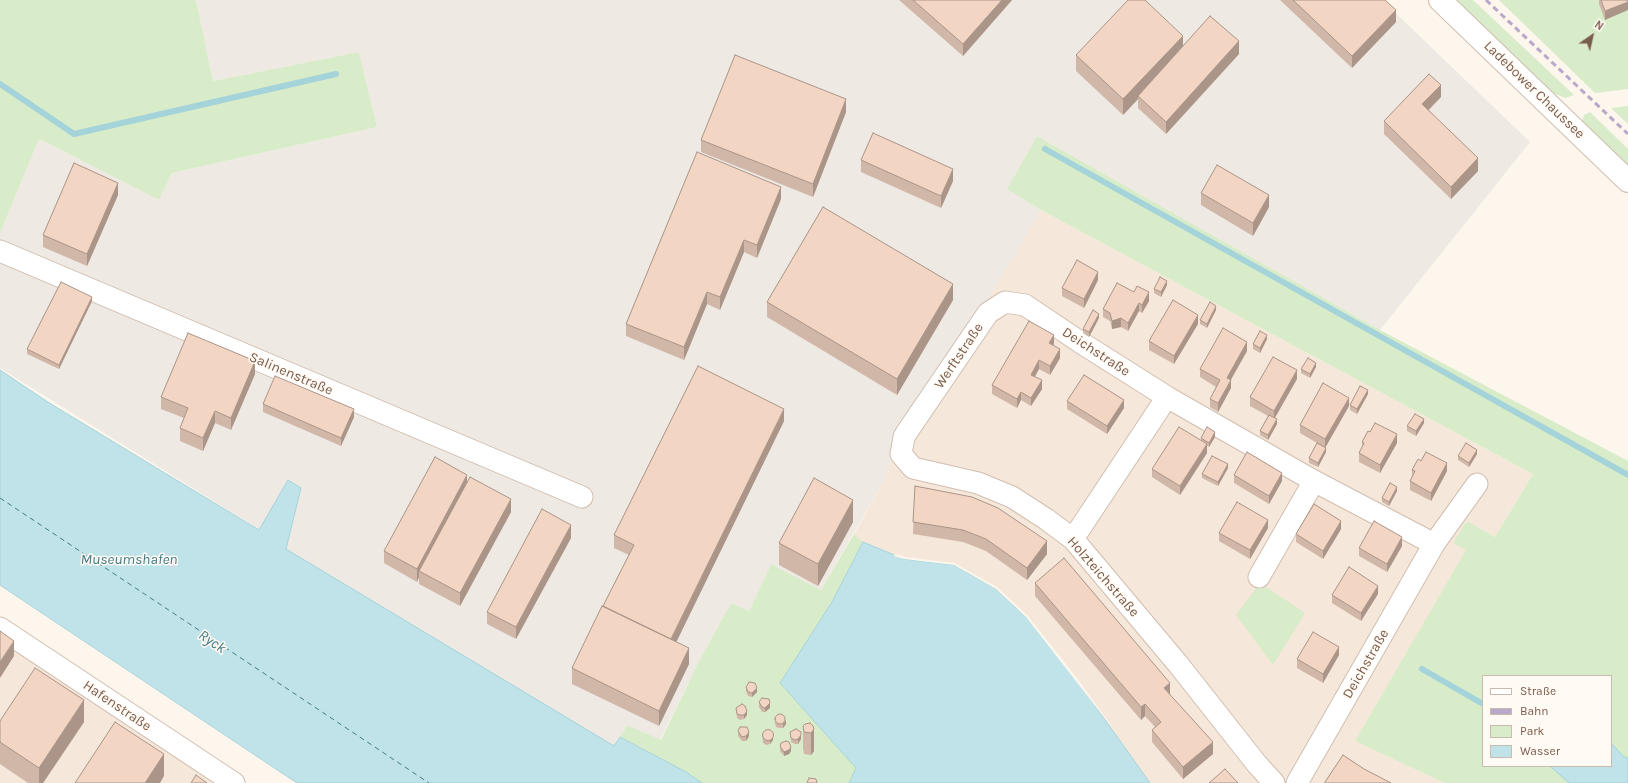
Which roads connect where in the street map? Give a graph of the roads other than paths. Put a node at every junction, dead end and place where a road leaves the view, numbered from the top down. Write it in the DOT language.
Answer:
graph roads {
  1 [pos="1440,0"];
  2 [pos="1628,181"];
  3 [pos="0,251"];
  4 [pos="1026,305"];
  5 [pos="1167,397"];
  6 [pos="907,432"];
  7 [pos="1314,481"];
  8 [pos="1477,484"];
  9 [pos="582,497"];
  10 [pos="1073,539"];
  11 [pos="1434,544"];
  12 [pos="1259,577"];
  13 [pos="0,628"];
  14 [pos="234,783"];
  15 [pos="1274,783"];
  16 [pos="1297,783"];
  1 -- 2 [label="street, Ladebower Chaussee"];
  3 -- 9 [label="street, Salinenstraße"];
  4 -- 5 [label="street, Deichstraße"];
  4 -- 6 [label="street, Werftstraße"];
  5 -- 7 [label="street, Deichstraße"];
  5 -- 10 [label="street"];
  6 -- 10 [label="street, Holzteichstraße"];
  7 -- 11 [label="street, Deichstraße"];
  7 -- 12 [label="street"];
  8 -- 11 [label="street, Deichstraße"];
  10 -- 15 [label="street, Holzteichstraße"];
  11 -- 16 [label="street, Deichstraße"];
  13 -- 14 [label="street, Hafenstraße"];
}
